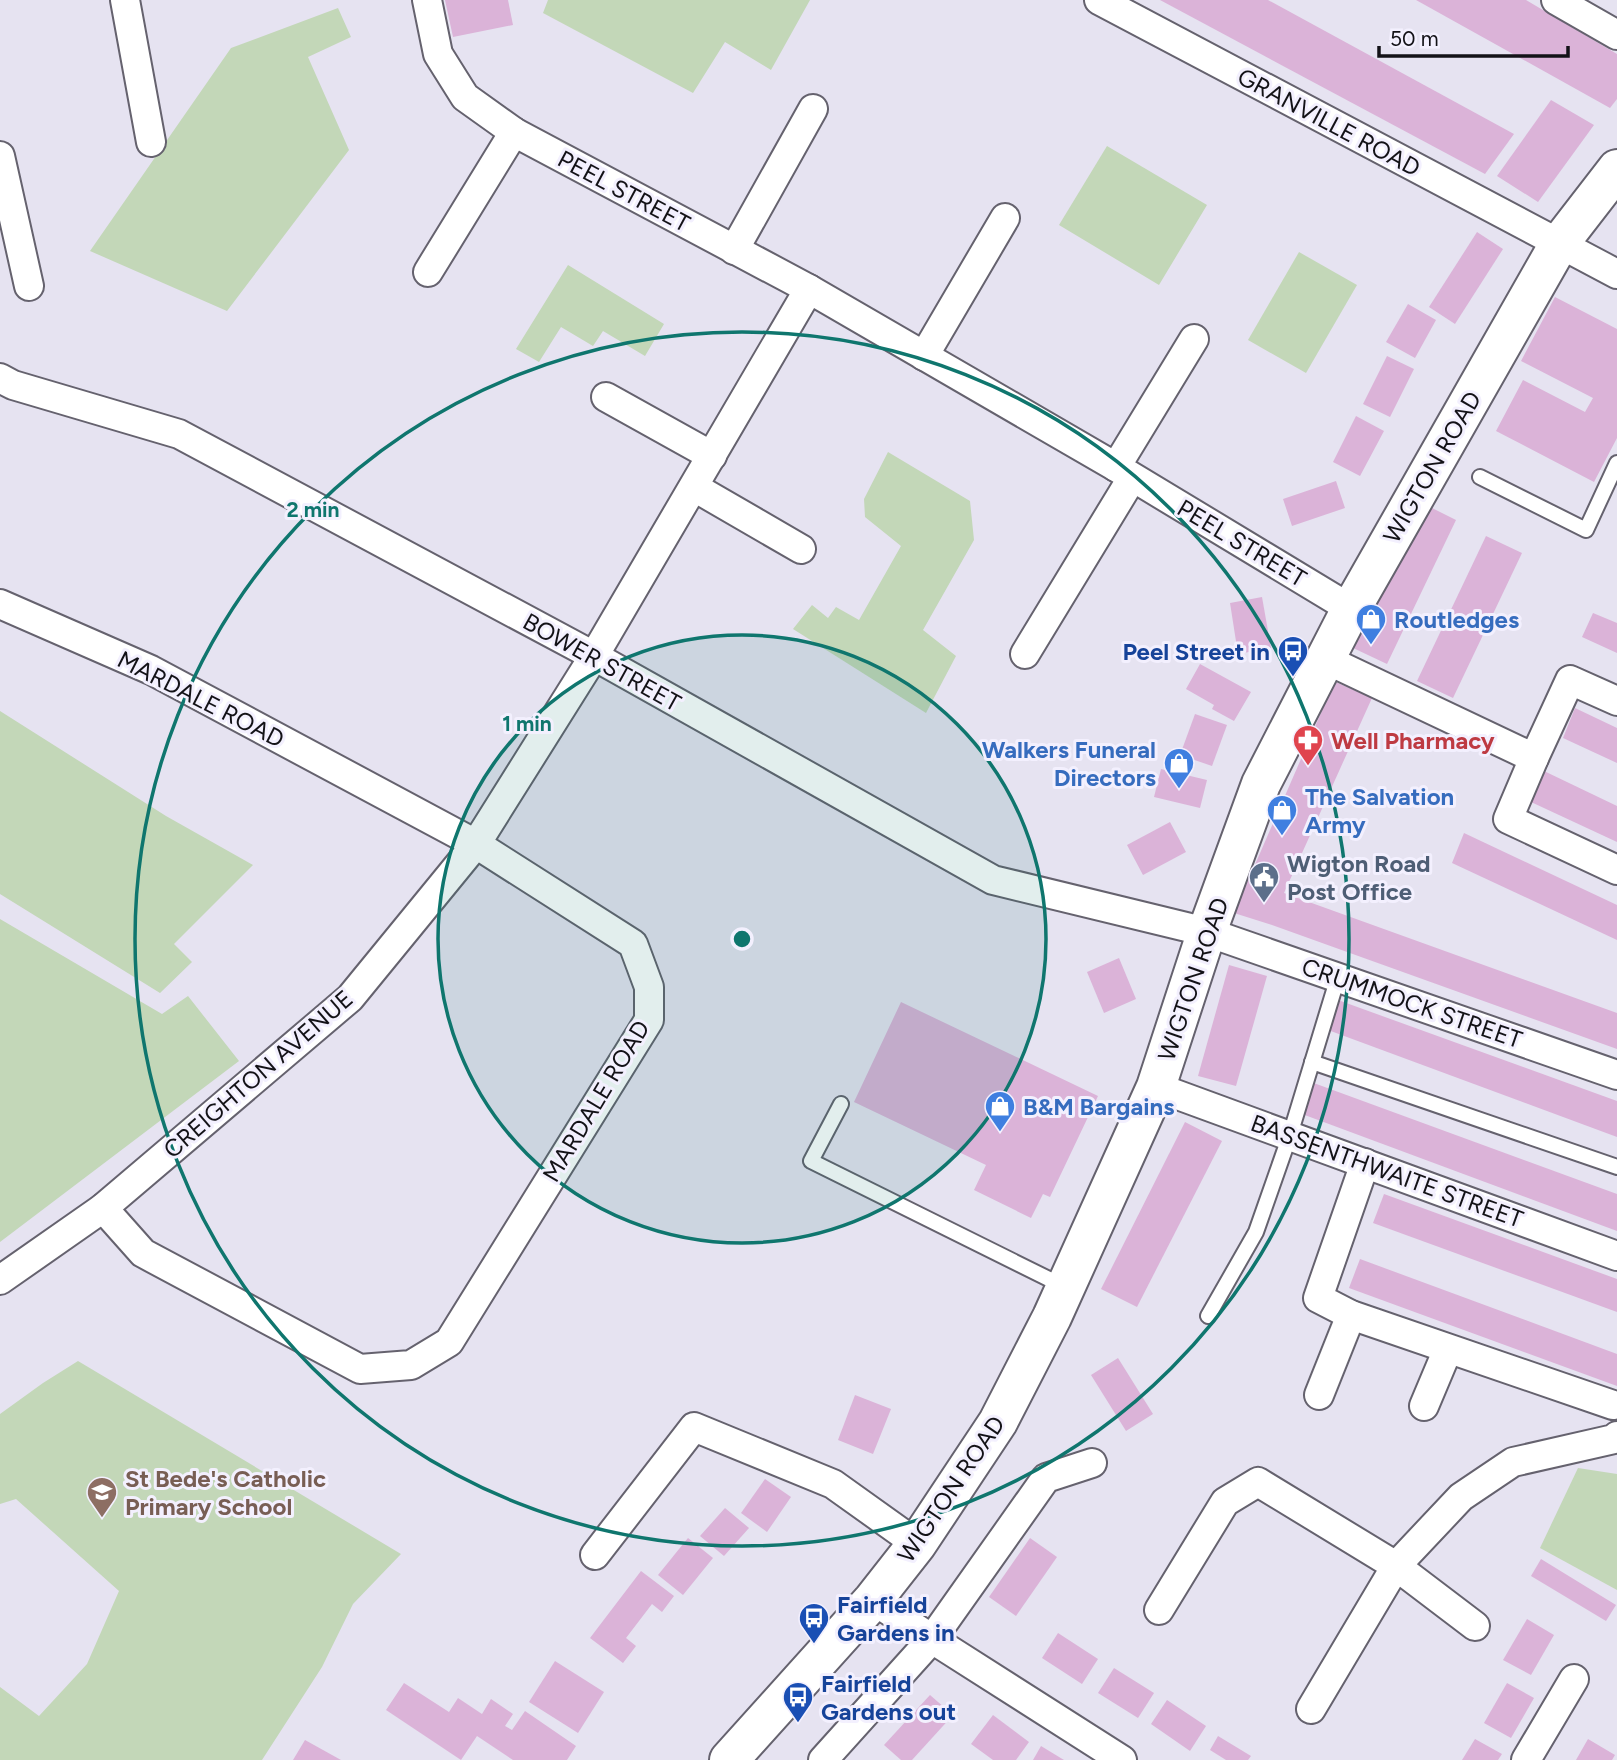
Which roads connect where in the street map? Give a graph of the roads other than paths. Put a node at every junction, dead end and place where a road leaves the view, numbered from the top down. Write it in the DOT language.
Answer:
graph roads {
  1 [pos="125,0"];
  2 [pos="427,0"];
  3 [pos="1099,0"];
  4 [pos="1556,0"];
  5 [pos="1617,35"];
  6 [pos="813,109"];
  7 [pos="514,132"];
  8 [pos="151,142"];
  9 [pos="0,156"];
  10 [pos="1617,169"];
  11 [pos="1005,218"];
  12 [pos="1559,244"];
  13 [pos="734,250"];
  14 [pos="428,272"];
  15 [pos="1617,274"];
  16 [pos="29,286"];
  17 [pos="809,289"];
  18 [pos="1194,339"];
  19 [pos="924,356"];
  20 [pos="0,379"];
  21 [pos="606,397"];
  22 [pos="712,456"];
  23 [pos="1617,463"];
  24 [pos="1124,472"];
  25 [pos="1480,477"];
  26 [pos="694,486"];
  27 [pos="802,549"];
  28 [pos="0,604"];
  29 [pos="1351,609"];
  30 [pos="1025,654"];
  31 [pos="594,656"];
  32 [pos="1325,659"];
  33 [pos="1617,701"];
  34 [pos="1534,758"];
  35 [pos="476,844"];
  36 [pos="1617,870"];
  37 [pos="1208,932"];
  38 [pos="1338,977"];
  39 [pos="1312,1062"];
  40 [pos="1617,1075"];
  41 [pos="1156,1087"];
  42 [pos="841,1104"];
  43 [pos="1290,1135"];
  44 [pos="1365,1163"];
  45 [pos="1617,1167"];
  46 [pos="103,1208"];
  47 [pos="1617,1256"];
  48 [pos="0,1280"];
  49 [pos="1065,1287"];
  50 [pos="1352,1315"];
  51 [pos="1208,1316"];
  52 [pos="1448,1349"];
  53 [pos="1320,1395"];
  54 [pos="1613,1405"];
  55 [pos="1424,1406"];
  56 [pos="1617,1436"];
  57 [pos="1092,1463"];
  58 [pos="917,1544"];
  59 [pos="595,1555"];
  60 [pos="1396,1566"];
  61 [pos="873,1600"];
  62 [pos="1159,1610"];
  63 [pos="1475,1626"];
  64 [pos="932,1639"];
  65 [pos="1574,1679"];
  66 [pos="1311,1709"];
  67 [pos="729,1760"];
  68 [pos="822,1760"];
  69 [pos="1122,1760"];
  70 [pos="1526,1760"];
  1 -- 8 [label="street"];
  2 -- 7 [label="street, PEEL STREET"];
  3 -- 12 [label="street, GRANVILLE ROAD"];
  4 -- 5 [label="street"];
  6 -- 13 [label="street"];
  7 -- 13 [label="street, PEEL STREET"];
  7 -- 14 [label="street"];
  9 -- 16 [label="street"];
  10 -- 12 [label="main road, WIGTON ROAD"];
  11 -- 19 [label="street"];
  12 -- 15 [label="street, GRANVILLE ROAD"];
  12 -- 29 [label="main road, WIGTON ROAD"];
  13 -- 17 [label="street, PEEL STREET"];
  17 -- 19 [label="street, PEEL STREET"];
  17 -- 22 [label="street, CREIGHTON AVENUE"];
  18 -- 24 [label="street"];
  19 -- 24 [label="street, PEEL STREET"];
  20 -- 31 [label="street, BOWER STREET"];
  21 -- 22 [label="street"];
  22 -- 26 [label="street, CREIGHTON AVENUE"];
  23 -- 25 [label="lane"];
  24 -- 29 [label="street, PEEL STREET"];
  24 -- 30 [label="street"];
  26 -- 27 [label="street"];
  26 -- 31 [label="street, CREIGHTON AVENUE"];
  28 -- 35 [label="street, MARDALE ROAD"];
  29 -- 32 [label="main road, WIGTON ROAD"];
  31 -- 35 [label="street, CREIGHTON AVENUE"];
  31 -- 37 [label="street, BOWER STREET"];
  32 -- 34 [label="street"];
  32 -- 37 [label="main road, WIGTON ROAD"];
  33 -- 34 [label="street"];
  34 -- 36 [label="street"];
  35 -- 46 [label="street, CREIGHTON AVENUE"];
  35 -- 46 [label="street, MARDALE ROAD"];
  37 -- 38 [label="street, CRUMMOCK STREET"];
  37 -- 41 [label="main road, WIGTON ROAD"];
  38 -- 39 [label="lane"];
  38 -- 40 [label="street, CRUMMOCK STREET"];
  39 -- 43 [label="lane"];
  39 -- 45 [label="lane"];
  41 -- 43 [label="street, BASSENTHWAITE STREET"];
  41 -- 49 [label="main road, WIGTON ROAD"];
  42 -- 49 [label="lane"];
  43 -- 44 [label="street, BASSENTHWAITE STREET"];
  43 -- 51 [label="lane"];
  44 -- 47 [label="street, BASSENTHWAITE STREET"];
  44 -- 50 [label="street"];
  46 -- 48 [label="street, CREIGHTON AVENUE"];
  49 -- 58 [label="main road, WIGTON ROAD"];
  50 -- 52 [label="street"];
  50 -- 53 [label="street"];
  52 -- 54 [label="street"];
  52 -- 55 [label="street"];
  56 -- 60 [label="street"];
  57 -- 64 [label="street"];
  58 -- 59 [label="street"];
  58 -- 61 [label="main road, WIGTON ROAD"];
  60 -- 62 [label="street"];
  60 -- 63 [label="street"];
  60 -- 66 [label="street"];
  61 -- 64 [label="street"];
  61 -- 67 [label="main road, WIGTON ROAD"];
  64 -- 68 [label="street"];
  64 -- 69 [label="street"];
  65 -- 70 [label="street"];
}
